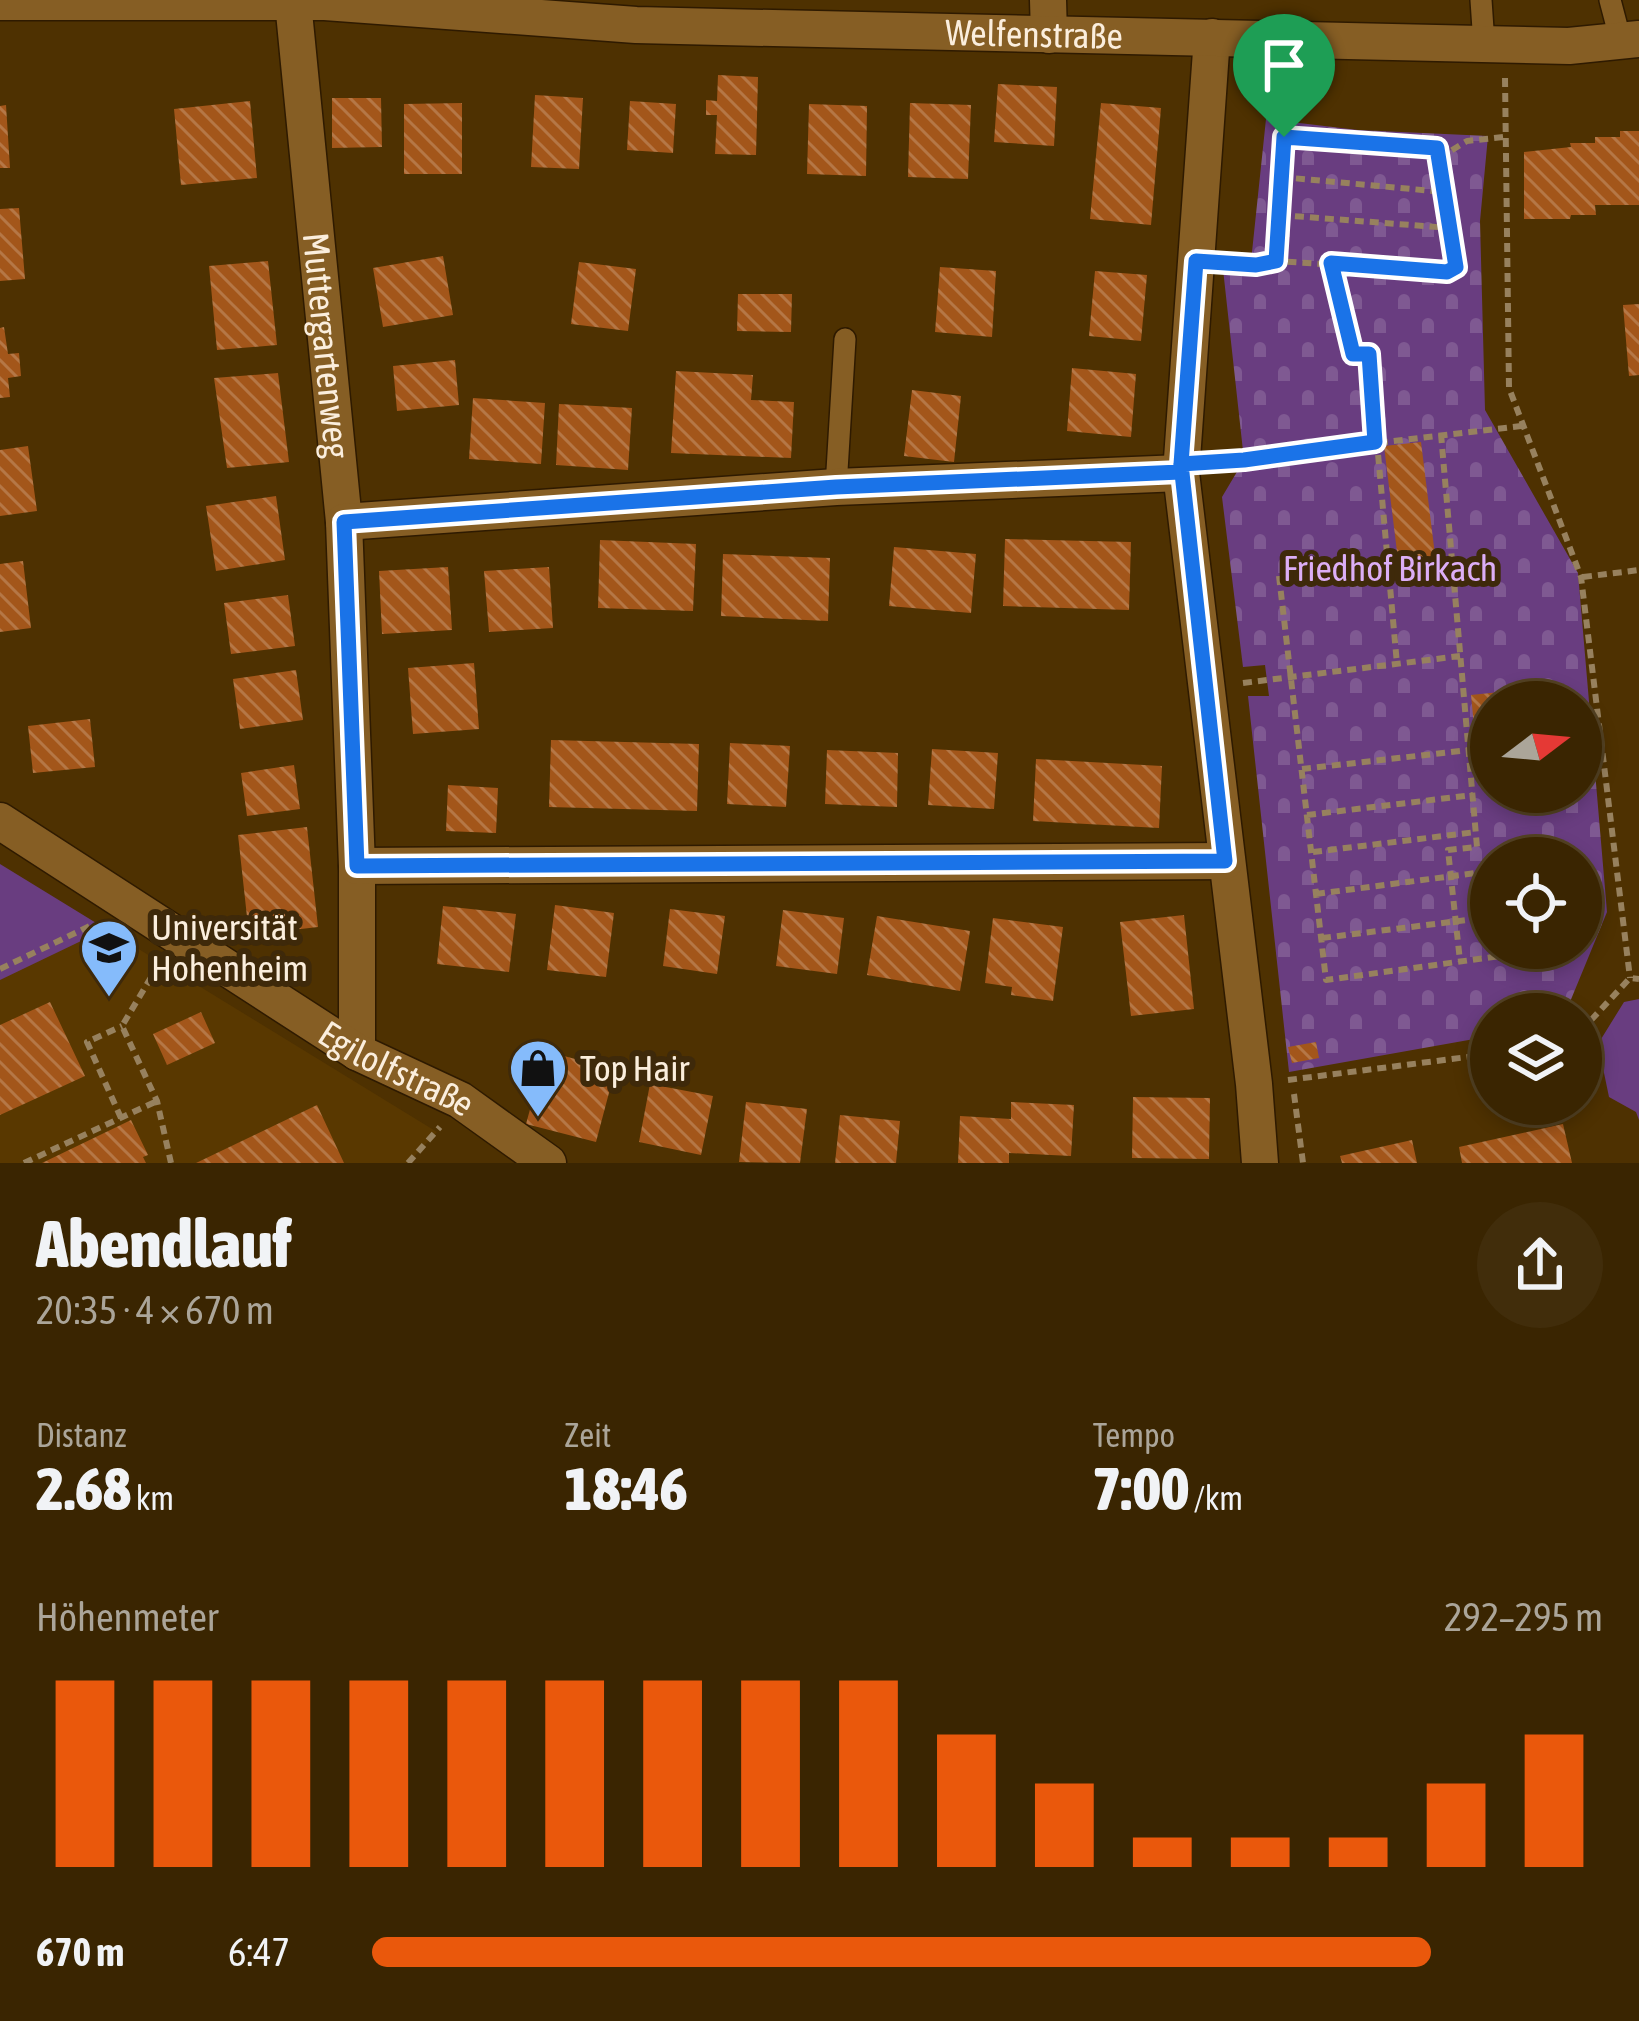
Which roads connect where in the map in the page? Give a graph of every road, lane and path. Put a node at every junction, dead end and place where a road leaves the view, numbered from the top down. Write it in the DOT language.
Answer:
graph roads {
  1 [pos="1508,0"];
  2 [pos="1610,0"];
  3 [pos="100,1"];
  4 [pos="314,1"];
  5 [pos="0,2"];
  6 [pos="1481,3"];
  7 [pos="636,13"];
  8 [pos="1049,17"];
  9 [pos="1212,37"];
  10 [pos="1630,40"];
  11 [pos="1494,44"];
  12 [pos="1504,137"];
  13 [pos="1439,158"];
  14 [pos="1282,177"];
  15 [pos="1444,192"];
  16 [pos="1279,215"];
  17 [pos="1450,228"];
  18 [pos="1196,261"];
  19 [pos="1276,261"];
  20 [pos="1331,263"];
  21 [pos="844,339"];
  22 [pos="1521,426"];
  23 [pos="1441,434"];
  24 [pos="1375,442"];
  25 [pos="1181,468"];
  26 [pos="836,487"];
  27 [pos="344,522"];
  28 [pos="1639,570"];
  29 [pos="1279,576"];
  30 [pos="1581,577"];
  31 [pos="1460,656"];
  32 [pos="1397,664"];
  33 [pos="1291,677"];
  34 [pos="1204,689"];
  35 [pos="1468,750"];
  36 [pos="1470,768"];
  37 [pos="1302,770"];
  38 [pos="1470,795"];
  39 [pos="1474,813"];
  40 [pos="1306,815"];
  41 [pos="0,821"];
  42 [pos="1476,832"];
  43 [pos="1311,852"];
  44 [pos="1225,861"];
  45 [pos="357,866"];
  46 [pos="1470,874"];
  47 [pos="1451,876"];
  48 [pos="1316,894"];
  49 [pos="131,906"];
  50 [pos="1470,919"];
  51 [pos="1456,921"];
  52 [pos="176,935"];
  53 [pos="1321,938"];
  54 [pos="1470,961"];
  55 [pos="1460,962"];
  56 [pos="0,969"];
  57 [pos="1634,978"];
  58 [pos="1602,1010"];
  59 [pos="122,1026"];
  60 [pos="357,1052"];
  61 [pos="1470,1057"];
  62 [pos="1292,1079"];
  63 [pos="1254,1084"];
  64 [pos="460,1100"];
  65 [pos="157,1101"];
  66 [pos="121,1118"];
  67 [pos="24,1163"];
  68 [pos="171,1163"];
  69 [pos="408,1163"];
  70 [pos="548,1163"];
  71 [pos="1260,1163"];
  72 [pos="1303,1163"];
  1 -- 6 [label="lane"];
  2 -- 10 [label="lane"];
  3 -- 4 [label="street, Welfenstraße"];
  3 -- 5 [label="street, Welfenstraße"];
  4 -- 7 [label="street, Welfenstraße"];
  4 -- 27 [label="street, Muttergartenweg"];
  6 -- 11 [label="lane"];
  7 -- 8 [label="street, Welfenstraße"];
  8 -- 9 [label="street, Welfenstraße"];
  9 -- 11 [label="street, Welfenstraße"];
  9 -- 18 [label="street"];
  10 -- 11 [label="street, Welfenstraße"];
  11 -- 12 [label="path"];
  12 -- 13 [label="path"];
  12 -- 22 [label="path"];
  13 -- 14 [label="path"];
  13 -- 15 [label="path"];
  14 -- 15 [label="path"];
  14 -- 16 [label="path"];
  15 -- 17 [label="path"];
  16 -- 17 [label="path"];
  16 -- 19 [label="path"];
  17 -- 20 [label="path"];
  18 -- 19 [label="path"];
  18 -- 25 [label="street"];
  19 -- 20 [label="path"];
  20 -- 24 [label="path"];
  21 -- 26 [label="lane"];
  22 -- 23 [label="path"];
  22 -- 30 [label="path"];
  23 -- 24 [label="path"];
  23 -- 31 [label="path"];
  24 -- 25 [label="path"];
  24 -- 32 [label="path"];
  25 -- 26 [label="street"];
  25 -- 34 [label="street"];
  26 -- 27 [label="street"];
  27 -- 45 [label="street, Muttergartenweg"];
  28 -- 30 [label="path"];
  29 -- 33 [label="path"];
  30 -- 57 [label="path"];
  31 -- 32 [label="path"];
  31 -- 35 [label="path"];
  32 -- 33 [label="path"];
  33 -- 34 [label="path"];
  33 -- 37 [label="path"];
  34 -- 44 [label="street"];
  35 -- 36 [label="path"];
  35 -- 37 [label="path"];
  37 -- 40 [label="path"];
  38 -- 40 [label="path"];
  39 -- 42 [label="path"];
  40 -- 43 [label="path"];
  41 -- 49 [label="street, Egilolfstraße"];
  42 -- 43 [label="path"];
  42 -- 47 [label="path"];
  43 -- 48 [label="path"];
  44 -- 45 [label="street"];
  44 -- 63 [label="street"];
  45 -- 60 [label="street, Muttergartenweg"];
  46 -- 47 [label="path"];
  47 -- 48 [label="path"];
  47 -- 51 [label="path"];
  48 -- 53 [label="path"];
  49 -- 52 [label="street, Egilolfstraße"];
  49 -- 56 [label="path"];
  50 -- 51 [label="path"];
  51 -- 53 [label="path"];
  51 -- 55 [label="path"];
  52 -- 59 [label="path"];
  52 -- 60 [label="street, Egilolfstraße"];
  53 -- 55 [label="path"];
  54 -- 55 [label="path"];
  57 -- 58 [label="path"];
  59 -- 65 [label="path"];
  59 -- 66 [label="path"];
  60 -- 64 [label="street, Egilolfstraße"];
  61 -- 62 [label="path"];
  62 -- 63 [label="path"];
  62 -- 72 [label="path"];
  63 -- 71 [label="street"];
  64 -- 69 [label="path"];
  64 -- 70 [label="street, Egilolfstraße"];
  65 -- 66 [label="path"];
  65 -- 68 [label="path"];
  66 -- 67 [label="path"];
}
